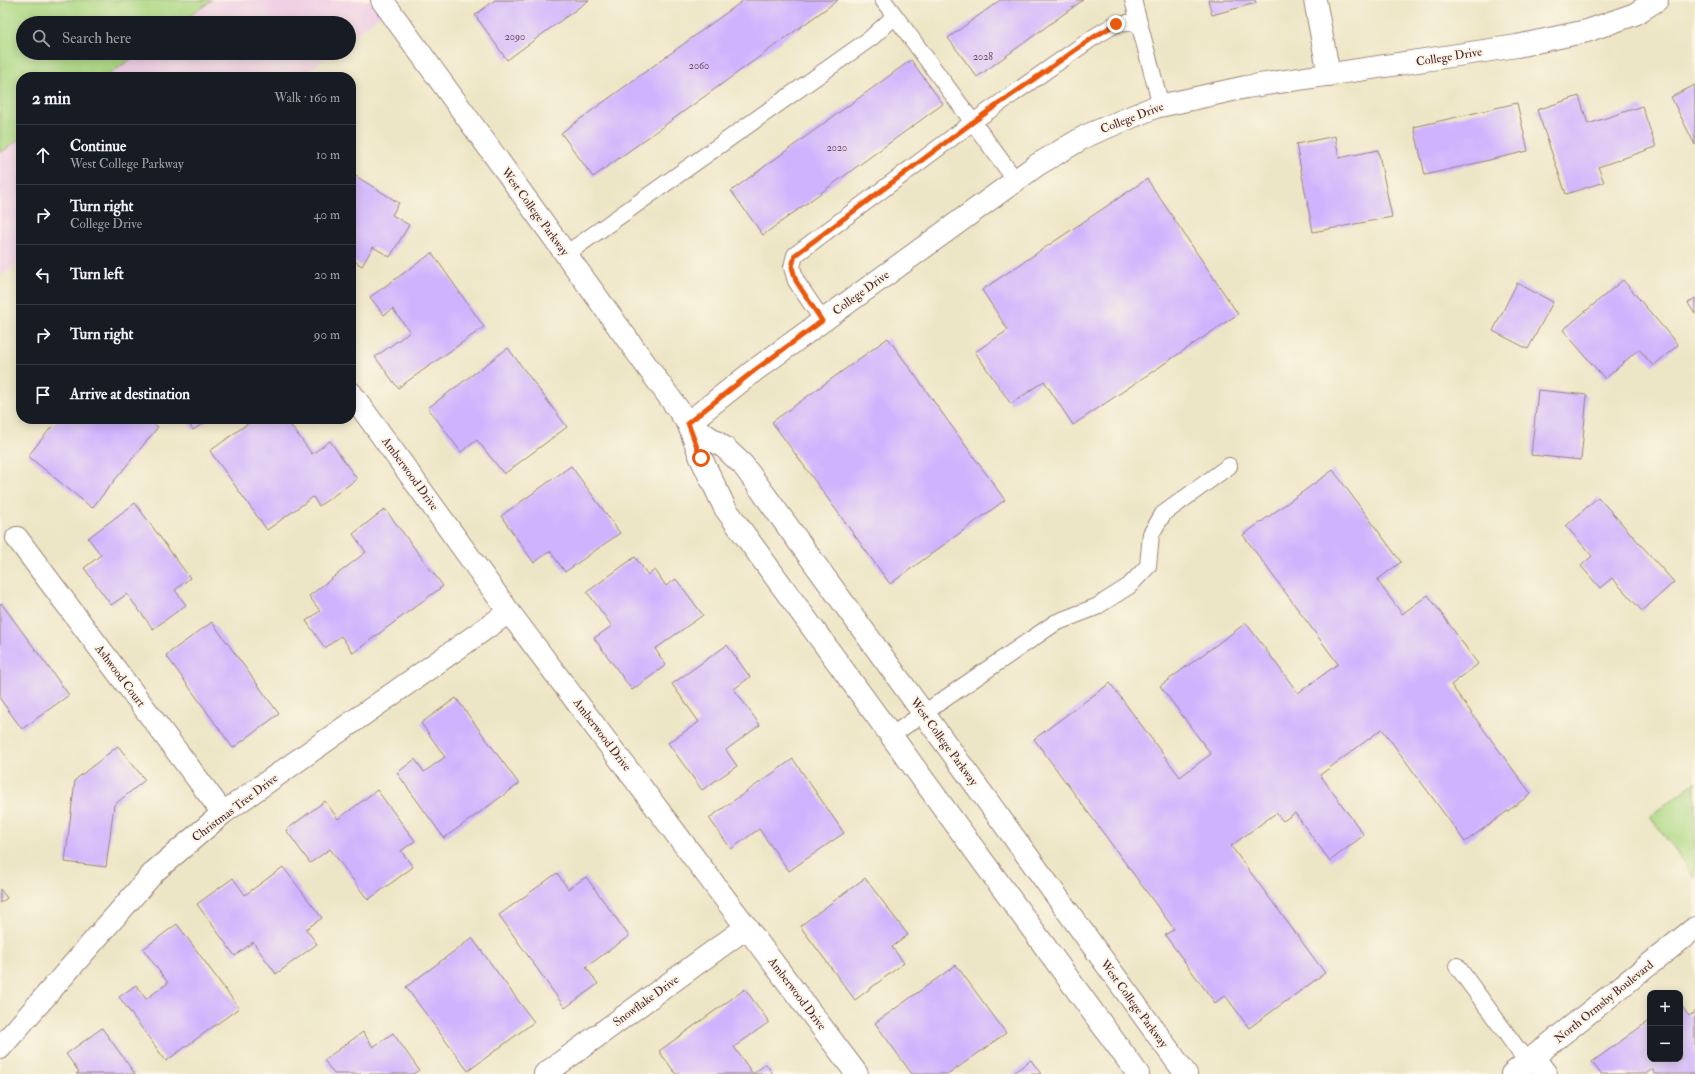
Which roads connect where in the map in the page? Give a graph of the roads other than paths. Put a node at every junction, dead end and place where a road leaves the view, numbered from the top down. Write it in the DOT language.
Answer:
graph roads {
  1 [pos="382,0"];
  2 [pos="883,0"];
  3 [pos="1133,0"];
  4 [pos="1315,0"];
  5 [pos="1657,0"];
  6 [pos="895,16"];
  7 [pos="1138,22"];
  8 [pos="1329,75"];
  9 [pos="1161,106"];
  10 [pos="973,122"];
  11 [pos="1016,180"];
  12 [pos="566,254"];
  13 [pos="822,321"];
  14 [pos="356,400"];
  15 [pos="688,423"];
  16 [pos="1229,466"];
  17 [pos="17,538"];
  18 [pos="509,612"];
  19 [pos="923,713"];
  20 [pos="892,735"];
  21 [pos="223,813"];
  22 [pos="747,927"];
  23 [pos="1695,928"];
  24 [pos="1457,966"];
  25 [pos="0,1048"];
  26 [pos="1530,1067"];
  27 [pos="545,1074"];
  28 [pos="857,1074"];
  29 [pos="1138,1074"];
  30 [pos="1186,1074"];
  1 -- 12 [label="street, West College Parkway"];
  2 -- 6 [label="lane"];
  3 -- 7 [label="lane"];
  4 -- 8 [label="street"];
  5 -- 8 [label="street, College Drive"];
  6 -- 10 [label="lane"];
  6 -- 12 [label="lane"];
  7 -- 9 [label="lane"];
  7 -- 10 [label="lane"];
  8 -- 9 [label="street, College Drive"];
  9 -- 11 [label="street, College Drive"];
  10 -- 11 [label="lane"];
  10 -- 13 [label="lane"];
  11 -- 13 [label="street, College Drive"];
  12 -- 15 [label="street, West College Parkway"];
  13 -- 15 [label="street, College Drive"];
  14 -- 18 [label="street, Amberwood Drive"];
  15 -- 19 [label="street, West College Parkway"];
  15 -- 20 [label="street, West College Parkway"];
  16 -- 19 [label="lane"];
  17 -- 21 [label="street, Ashwood Court"];
  18 -- 21 [label="street, Christmas Tree Drive"];
  18 -- 22 [label="street, Amberwood Drive"];
  19 -- 20 [label="lane"];
  19 -- 30 [label="street, West College Parkway"];
  20 -- 29 [label="street, West College Parkway"];
  21 -- 25 [label="street, Christmas Tree Drive"];
  22 -- 27 [label="street, Snowflake Drive"];
  22 -- 28 [label="street, Amberwood Drive"];
  23 -- 26 [label="street, North Ormsby Boulevard"];
  24 -- 26 [label="lane"];
}
